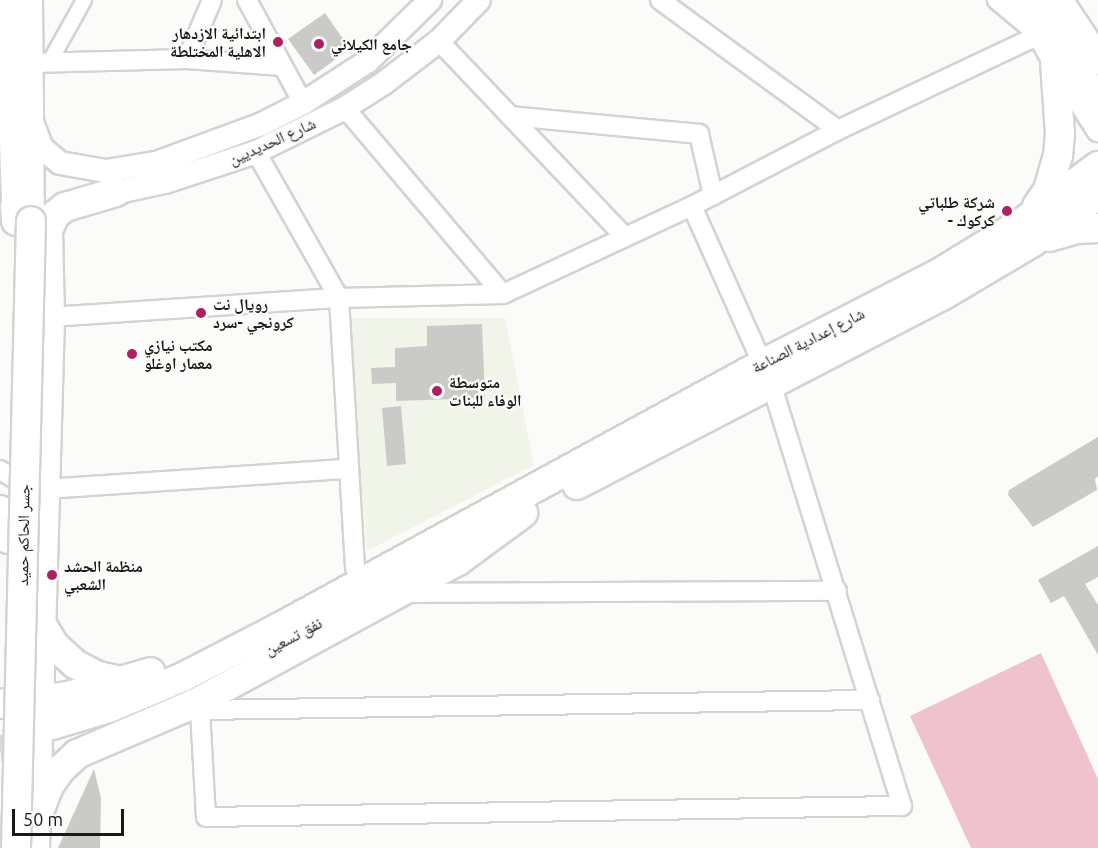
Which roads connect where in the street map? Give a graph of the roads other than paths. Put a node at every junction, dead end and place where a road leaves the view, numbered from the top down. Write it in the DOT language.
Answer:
graph roads {
  1 [pos="8,0"];
  2 [pos="29,0"];
  3 [pos="84,0"];
  4 [pos="212,0"];
  5 [pos="247,0"];
  6 [pos="430,0"];
  7 [pos="479,0"];
  8 [pos="660,0"];
  9 [pos="998,0"];
  10 [pos="1019,0"];
  11 [pos="1033,0"];
  12 [pos="1058,0"];
  13 [pos="1071,0"];
  14 [pos="1039,35"];
  15 [pos="439,41"];
  16 [pos="1098,42"];
  17 [pos="187,59"];
  18 [pos="1098,60"];
  19 [pos="368,61"];
  20 [pos="39,63"];
  21 [pos="1055,63"];
  22 [pos="282,66"];
  23 [pos="384,83"];
  24 [pos="1098,102"];
  25 [pos="303,103"];
  26 [pos="345,108"];
  27 [pos="510,116"];
  28 [pos="14,125"];
  29 [pos="838,130"];
  30 [pos="1098,130"];
  31 [pos="256,152"];
  32 [pos="1098,166"];
  33 [pos="116,192"];
  34 [pos="713,195"];
  35 [pos="1098,195"];
  36 [pos="692,206"];
  37 [pos="19,210"];
  38 [pos="1098,228"];
  39 [pos="1030,231"];
  40 [pos="625,237"];
  41 [pos="502,294"];
  42 [pos="339,298"];
  43 [pos="50,316"];
  44 [pos="768,374"];
  45 [pos="348,469"];
  46 [pos="0,470"];
  47 [pos="45,489"];
  48 [pos="516,506"];
  49 [pos="0,510"];
  50 [pos="8,539"];
  51 [pos="355,568"];
  52 [pos="837,591"];
  53 [pos="399,593"];
  54 [pos="41,623"];
  55 [pos="124,681"];
  56 [pos="870,700"];
  57 [pos="0,704"];
  58 [pos="198,707"];
  59 [pos="48,722"];
  60 [pos="35,820"];
  61 [pos="0,836"];
  62 [pos="16,848"];
  63 [pos="35,848"];
  1 -- 28 [label="main road"];
  2 -- 20 [label="main road"];
  3 -- 20 [label="street"];
  4 -- 17 [label="street"];
  5 -- 22 [label="street"];
  6 -- 19 [label="street, شارع الحديديين"];
  7 -- 15 [label="street, شارع الحديديين"];
  8 -- 29 [label="street"];
  9 -- 14 [label="street"];
  10 -- 14 [label="street"];
  11 -- 24 [label="main road"];
  12 -- 18 [label="main road"];
  13 -- 16 [label="street"];
  14 -- 21 [label="street"];
  14 -- 29 [label="street"];
  15 -- 23 [label="street, شارع الحديديين"];
  15 -- 27 [label="street"];
  17 -- 20 [label="street"];
  17 -- 22 [label="street"];
  19 -- 23 [label="street"];
  19 -- 25 [label="street, شارع الحديديين"];
  20 -- 28 [label="main road"];
  21 -- 30 [label="street"];
  21 -- 39 [label="main road"];
  22 -- 25 [label="street"];
  23 -- 26 [label="street, شارع الحديديين"];
  25 -- 28 [label="street, شارع الحديديين"];
  26 -- 31 [label="street, شارع الحديديين"];
  26 -- 41 [label="street"];
  27 -- 34 [label="street"];
  27 -- 40 [label="street"];
  28 -- 37 [label="main road"];
  29 -- 34 [label="street"];
  31 -- 33 [label="street, شارع الحديديين"];
  31 -- 42 [label="street"];
  32 -- 39 [label="main road, شارع إعدادية الصناعة"];
  33 -- 37 [label="street, شارع الحديديين"];
  33 -- 43 [label="main road"];
  34 -- 36 [label="street"];
  35 -- 39 [label="main road, شارع إعدادية الصناعة"];
  36 -- 40 [label="street"];
  36 -- 44 [label="street"];
  37 -- 50 [label="main road, جسر الحاكم حميد"];
  37 -- 62 [label="main road, جسر الحاكم حميد, bridge"];
  38 -- 39 [label="main road"];
  39 -- 44 [label="main road, شارع إعدادية الصناعة"];
  40 -- 41 [label="street"];
  41 -- 42 [label="street"];
  42 -- 43 [label="street"];
  42 -- 45 [label="street"];
  43 -- 47 [label="main road"];
  44 -- 48 [label="main road, شارع إعدادية الصناعة"];
  44 -- 52 [label="street"];
  45 -- 47 [label="street"];
  45 -- 51 [label="street"];
  46 -- 47 [label="street"];
  47 -- 54 [label="main road"];
  48 -- 51 [label="main road"];
  48 -- 53 [label="main road"];
  48 -- 59 [label="main road, نفق تسعين"];
  49 -- 50 [label="main road"];
  50 -- 61 [label="main road, جسر الحاكم حميد"];
  51 -- 55 [label="main road"];
  52 -- 53 [label="street"];
  52 -- 56 [label="street"];
  53 -- 58 [label="main road"];
  54 -- 55 [label="main road"];
  54 -- 59 [label="main road"];
  55 -- 59 [label="main road"];
  56 -- 58 [label="street"];
  56 -- 58 [label="street"];
  57 -- 59 [label="main road"];
  58 -- 60 [label="main road"];
  59 -- 60 [label="main road"];
  60 -- 63 [label="main road"];
}
